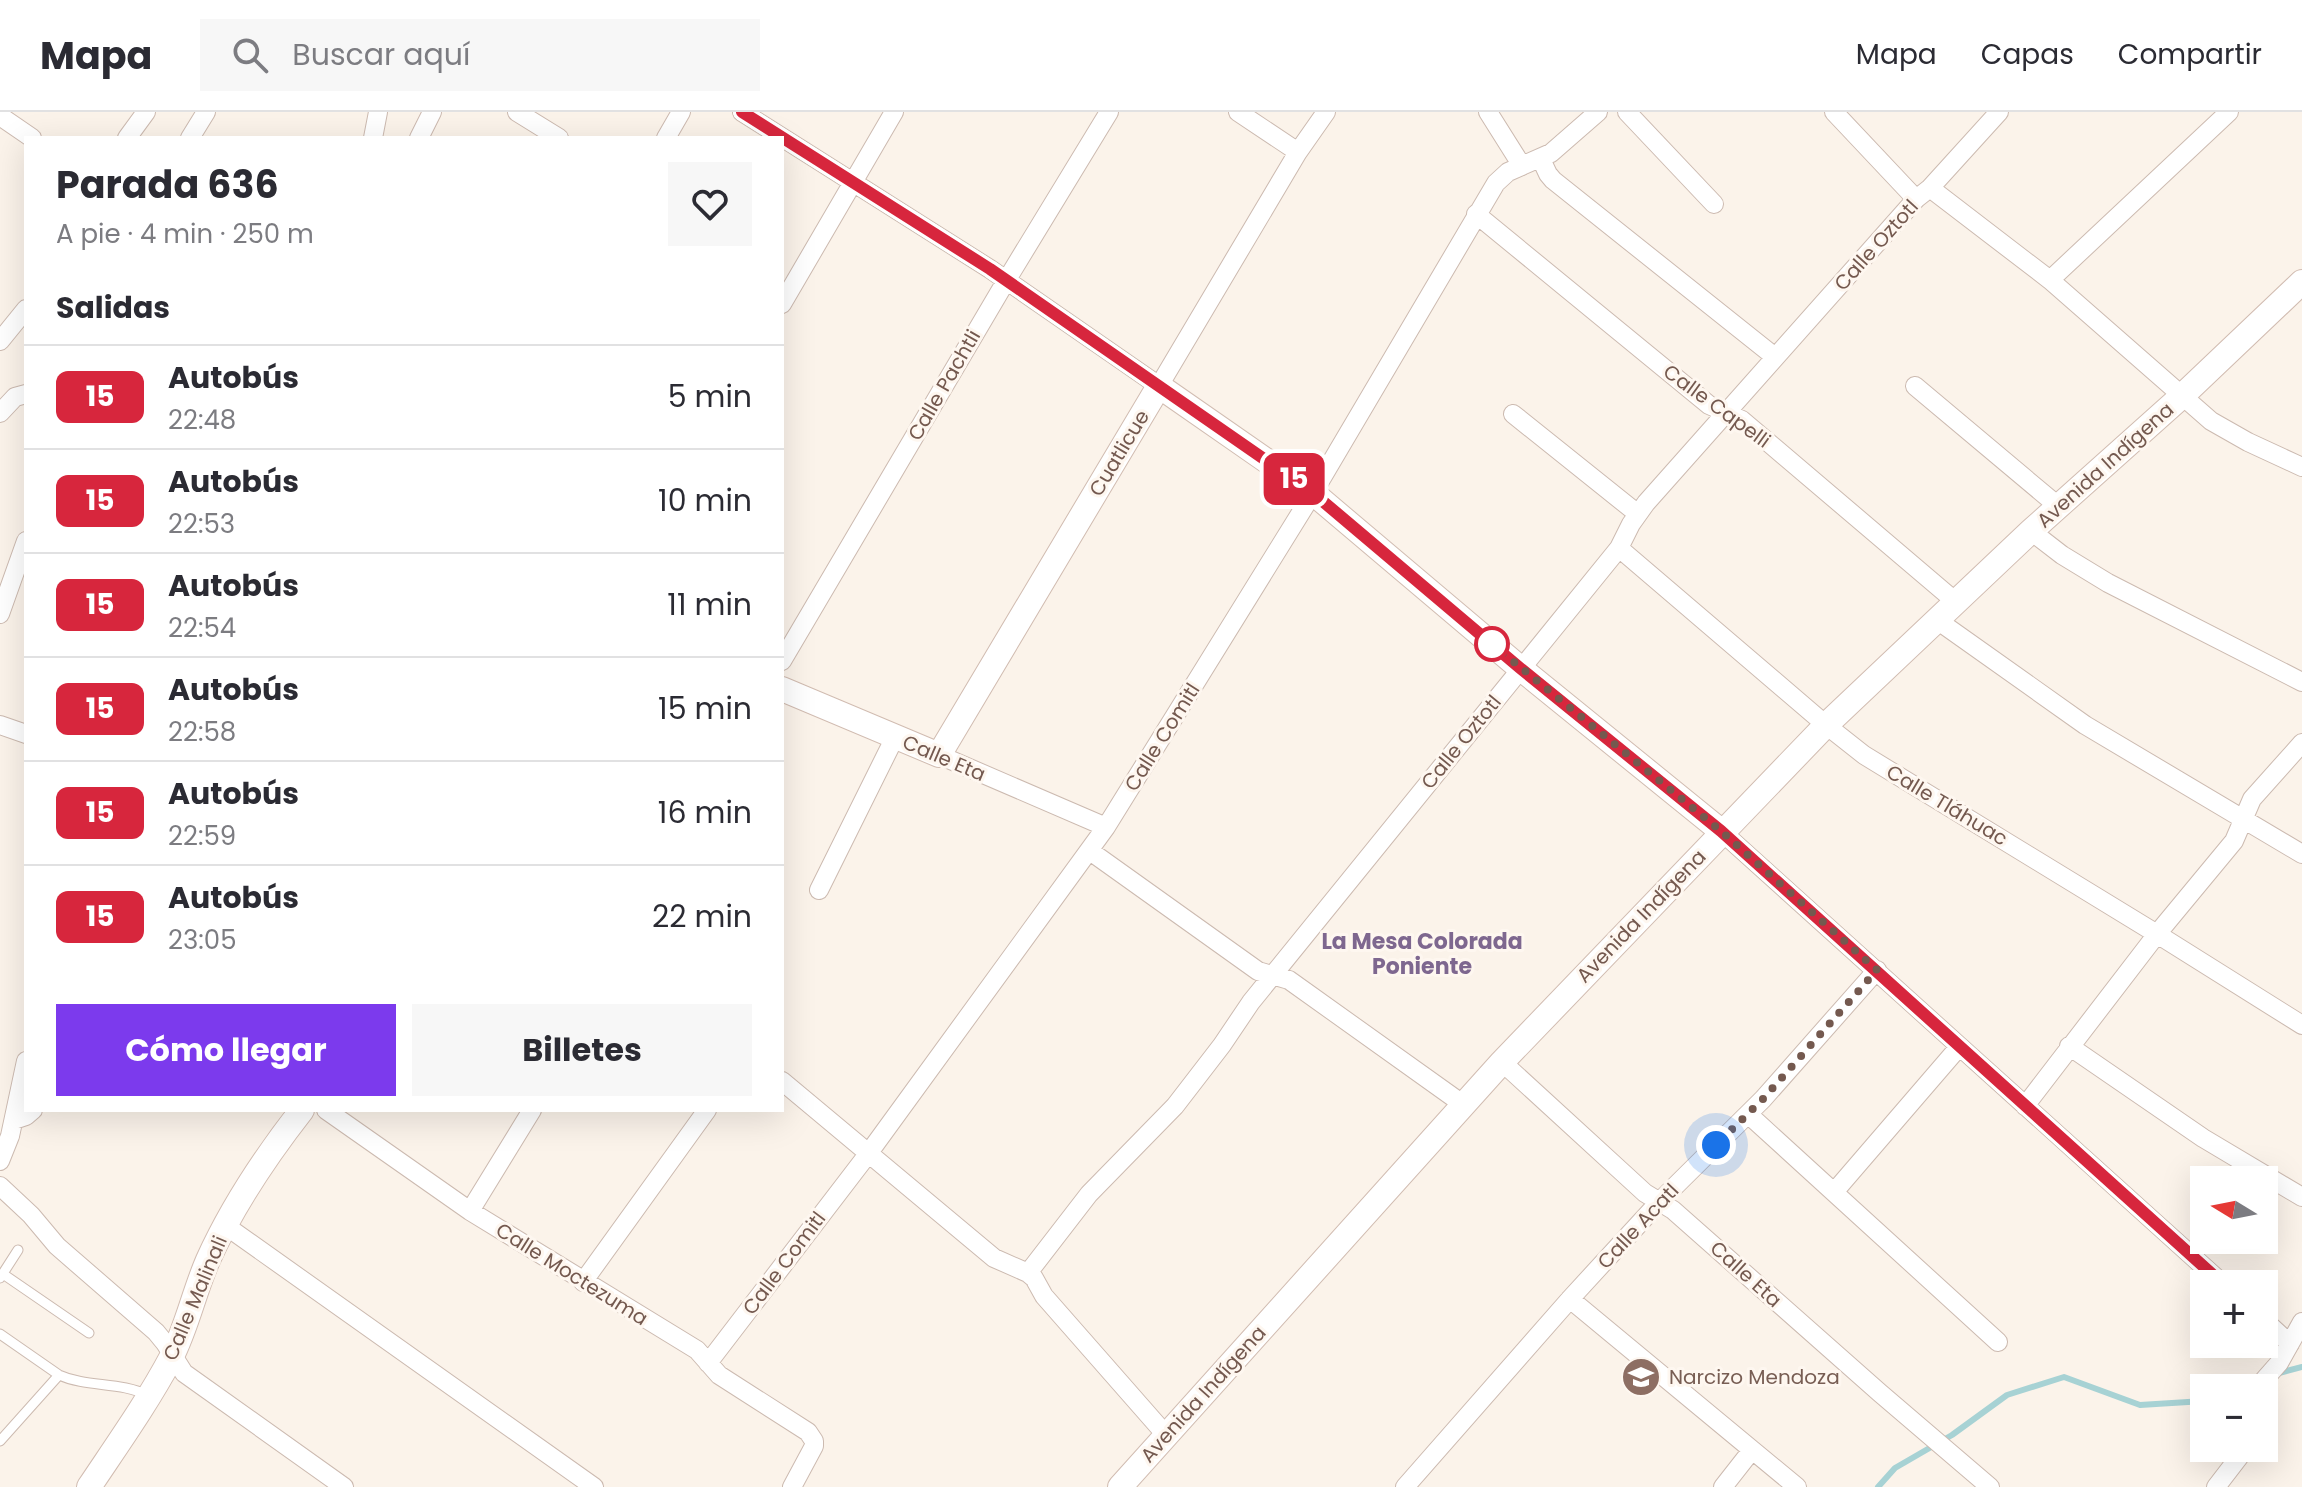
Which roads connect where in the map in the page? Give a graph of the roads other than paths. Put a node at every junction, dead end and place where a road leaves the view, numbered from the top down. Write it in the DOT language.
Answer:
graph roads {
  1 [pos="146,112"];
  2 [pos="206,112"];
  3 [pos="378,112"];
  4 [pos="432,112"];
  5 [pos="517,112"];
  6 [pos="681,112"];
  7 [pos="742,112"];
  8 [pos="894,112"];
  9 [pos="1109,112"];
  10 [pos="1238,112"];
  11 [pos="1326,112"];
  12 [pos="1488,112"];
  13 [pos="1598,112"];
  14 [pos="1627,112"];
  15 [pos="1834,112"];
  16 [pos="1999,112"];
  17 [pos="2229,112"];
  18 [pos="0,116"];
  19 [pos="29,136"];
  20 [pos="128,136"];
  21 [pos="191,136"];
  22 [pos="373,136"];
  23 [pos="420,136"];
  24 [pos="556,136"];
  25 [pos="667,136"];
  26 [pos="780,136"];
  27 [pos="784,138"];
  28 [pos="1298,152"];
  29 [pos="1541,159"];
  30 [pos="1522,166"];
  31 [pos="853,182"];
  32 [pos="1923,194"];
  33 [pos="1714,204"];
  34 [pos="1476,214"];
  35 [pos="2050,280"];
  36 [pos="1006,281"];
  37 [pos="2302,282"];
  38 [pos="784,301"];
  39 [pos="24,311"];
  40 [pos="0,341"];
  41 [pos="1775,357"];
  42 [pos="1159,386"];
  43 [pos="1915,386"];
  44 [pos="20,395"];
  45 [pos="2182,396"];
  46 [pos="0,413"];
  47 [pos="1725,413"];
  48 [pos="1513,414"];
  49 [pos="2302,467"];
  50 [pos="1313,493"];
  51 [pos="2058,506"];
  52 [pos="1638,514"];
  53 [pos="2031,531"];
  54 [pos="24,547"];
  55 [pos="1619,548"];
  56 [pos="1956,602"];
  57 [pos="0,614"];
  58 [pos="1937,620"];
  59 [pos="784,658"];
  60 [pos="1520,668"];
  61 [pos="2302,682"];
  62 [pos="784,690"];
  63 [pos="0,725"];
  64 [pos="1826,725"];
  65 [pos="24,733"];
  66 [pos="895,737"];
  67 [pos="2302,743"];
  68 [pos="939,755"];
  69 [pos="2244,818"];
  70 [pos="1106,827"];
  71 [pos="1721,831"];
  72 [pos="1090,851"];
  73 [pos="2302,854"];
  74 [pos="819,890"];
  75 [pos="2157,934"];
  76 [pos="1877,970"];
  77 [pos="1274,976"];
  78 [pos="2302,1025"];
  79 [pos="2069,1046"];
  80 [pos="1959,1047"];
  81 [pos="1502,1062"];
  82 [pos="24,1071"];
  83 [pos="784,1083"];
  84 [pos="1464,1105"];
  85 [pos="2025,1106"];
  86 [pos="31,1112"];
  87 [pos="301,1112"];
  88 [pos="329,1112"];
  89 [pos="531,1112"];
  90 [pos="706,1112"];
  91 [pos="1748,1114"];
  92 [pos="14,1120"];
  93 [pos="868,1154"];
  94 [pos="0,1161"];
  95 [pos="0,1186"];
  96 [pos="1835,1191"];
  97 [pos="2302,1197"];
  98 [pos="1659,1202"];
  99 [pos="470,1211"];
  100 [pos="226,1226"];
  101 [pos="18,1250"];
  102 [pos="2207,1270"];
  103 [pos="1028,1273"];
  104 [pos="1,1276"];
  105 [pos="583,1282"];
  106 [pos="1570,1299"];
  107 [pos="2302,1322"];
  108 [pos="89,1333"];
  109 [pos="2278,1333"];
  110 [pos="0,1334"];
  111 [pos="1998,1342"];
  112 [pos="2290,1344"];
  113 [pos="172,1355"];
  114 [pos="708,1363"];
  115 [pos="2269,1374"];
  116 [pos="59,1375"];
  117 [pos="149,1396"];
  118 [pos="1166,1435"];
  119 [pos="1,1438"];
  120 [pos="1752,1450"];
  121 [pos="2235,1462"];
  122 [pos="91,1486"];
  123 [pos="344,1487"];
  124 [pos="594,1487"];
  125 [pos="792,1487"];
  126 [pos="1120,1487"];
  127 [pos="1405,1487"];
  128 [pos="1723,1487"];
  129 [pos="1797,1487"];
  130 [pos="1990,1487"];
  131 [pos="2216,1487"];
  1 -- 20 [label="street"];
  2 -- 21 [label="street"];
  3 -- 22 [label="street"];
  4 -- 23 [label="street"];
  5 -- 24 [label="street"];
  6 -- 25 [label="street"];
  7 -- 26 [label="street"];
  8 -- 31 [label="street"];
  9 -- 36 [label="street, Calle Pachtli"];
  10 -- 28 [label="street"];
  11 -- 28 [label="street, Cuatlicue"];
  12 -- 30 [label="street"];
  13 -- 29 [label="street, Calle Comitl"];
  14 -- 33 [label="street"];
  15 -- 32 [label="street"];
  16 -- 32 [label="street, Calle Oztotl"];
  17 -- 35 [label="street"];
  18 -- 19 [label="street"];
  27 -- 31 [label="street"];
  28 -- 42 [label="street, Cuatlicue"];
  29 -- 30 [label="street, Calle Comitl"];
  29 -- 41 [label="street"];
  30 -- 34 [label="street, Calle Comitl"];
  31 -- 36 [label="street"];
  31 -- 38 [label="street"];
  32 -- 35 [label="street"];
  32 -- 41 [label="street, Calle Oztotl"];
  34 -- 47 [label="street, Calle Capelli"];
  34 -- 50 [label="street, Calle Comitl"];
  35 -- 45 [label="street"];
  36 -- 42 [label="street"];
  36 -- 59 [label="street, Calle Pachtli"];
  37 -- 45 [label="street, Avenida Indígena"];
  39 -- 40 [label="street"];
  41 -- 47 [label="street, Calle Oztotl"];
  42 -- 50 [label="street"];
  42 -- 68 [label="street, Cuatlicue"];
  43 -- 51 [label="street"];
  44 -- 46 [label="street"];
  45 -- 49 [label="street"];
  45 -- 51 [label="street, Avenida Indígena"];
  47 -- 52 [label="street, Calle Oztotl"];
  47 -- 56 [label="street, Calle Capelli"];
  48 -- 52 [label="street"];
  50 -- 60 [label="street"];
  50 -- 70 [label="street, Calle Comitl"];
  51 -- 53 [label="street, Avenida Indígena"];
  52 -- 55 [label="street, Calle Oztotl"];
  53 -- 56 [label="street, Avenida Indígena"];
  53 -- 61 [label="street"];
  54 -- 57 [label="street"];
  55 -- 60 [label="street, Calle Oztotl"];
  55 -- 64 [label="street, Calle Tláhuac"];
  56 -- 58 [label="street, Avenida Indígena"];
  58 -- 64 [label="street, Avenida Indígena"];
  58 -- 69 [label="street"];
  60 -- 71 [label="street"];
  60 -- 77 [label="street, Calle Oztotl"];
  62 -- 66 [label="street, Calle Eta"];
  63 -- 65 [label="street"];
  64 -- 71 [label="street, Avenida Indígena"];
  64 -- 75 [label="street, Calle Tláhuac"];
  66 -- 68 [label="street, Calle Eta"];
  66 -- 74 [label="street"];
  67 -- 69 [label="street"];
  68 -- 70 [label="street, Calle Eta"];
  69 -- 73 [label="street"];
  69 -- 75 [label="street"];
  70 -- 72 [label="street, Calle Comitl"];
  71 -- 76 [label="street"];
  71 -- 81 [label="street, Avenida Indígena"];
  72 -- 77 [label="street"];
  72 -- 93 [label="street, Calle Comitl"];
  75 -- 78 [label="street, Calle Tláhuac"];
  75 -- 79 [label="street"];
  76 -- 80 [label="street"];
  76 -- 91 [label="street, Calle Acatl"];
  77 -- 84 [label="street"];
  77 -- 103 [label="street, Calle Oztotl"];
  79 -- 85 [label="street"];
  79 -- 97 [label="street"];
  80 -- 85 [label="street"];
  80 -- 96 [label="street"];
  81 -- 84 [label="street, Avenida Indígena"];
  81 -- 98 [label="street, Calle Eta"];
  82 -- 92 [label="street"];
  83 -- 93 [label="street"];
  84 -- 118 [label="street, Avenida Indígena"];
  85 -- 102 [label="street"];
  86 -- 92 [label="street"];
  87 -- 100 [label="street, Calle Malinali"];
  88 -- 99 [label="street, Calle Moctezuma"];
  89 -- 99 [label="street"];
  90 -- 105 [label="street"];
  91 -- 96 [label="street"];
  91 -- 98 [label="street, Calle Acatl"];
  92 -- 94 [label="street"];
  93 -- 103 [label="street"];
  93 -- 114 [label="street, Calle Comitl"];
  95 -- 113 [label="street"];
  96 -- 111 [label="street"];
  98 -- 106 [label="street, Calle Acatl"];
  98 -- 130 [label="street, Calle Eta"];
  99 -- 105 [label="street, Calle Moctezuma"];
  100 -- 113 [label="street, Calle Malinali"];
  100 -- 124 [label="street"];
  101 -- 104 [label="lane"];
  103 -- 118 [label="street"];
  104 -- 108 [label="lane"];
  105 -- 114 [label="street, Calle Moctezuma"];
  106 -- 120 [label="street"];
  106 -- 127 [label="street, Calle Acatl"];
  107 -- 112 [label="street"];
  109 -- 112 [label="street"];
  110 -- 116 [label="lane"];
  112 -- 115 [label="street"];
  113 -- 117 [label="street, Calle Malinali"];
  113 -- 123 [label="street"];
  114 -- 125 [label="street, Calle Moctezuma"];
  116 -- 117 [label="lane"];
  116 -- 119 [label="lane"];
  117 -- 122 [label="street, Calle Malinali"];
  118 -- 126 [label="street, Avenida Indígena"];
  120 -- 128 [label="street"];
  120 -- 129 [label="street"];
  121 -- 131 [label="street"];
}
